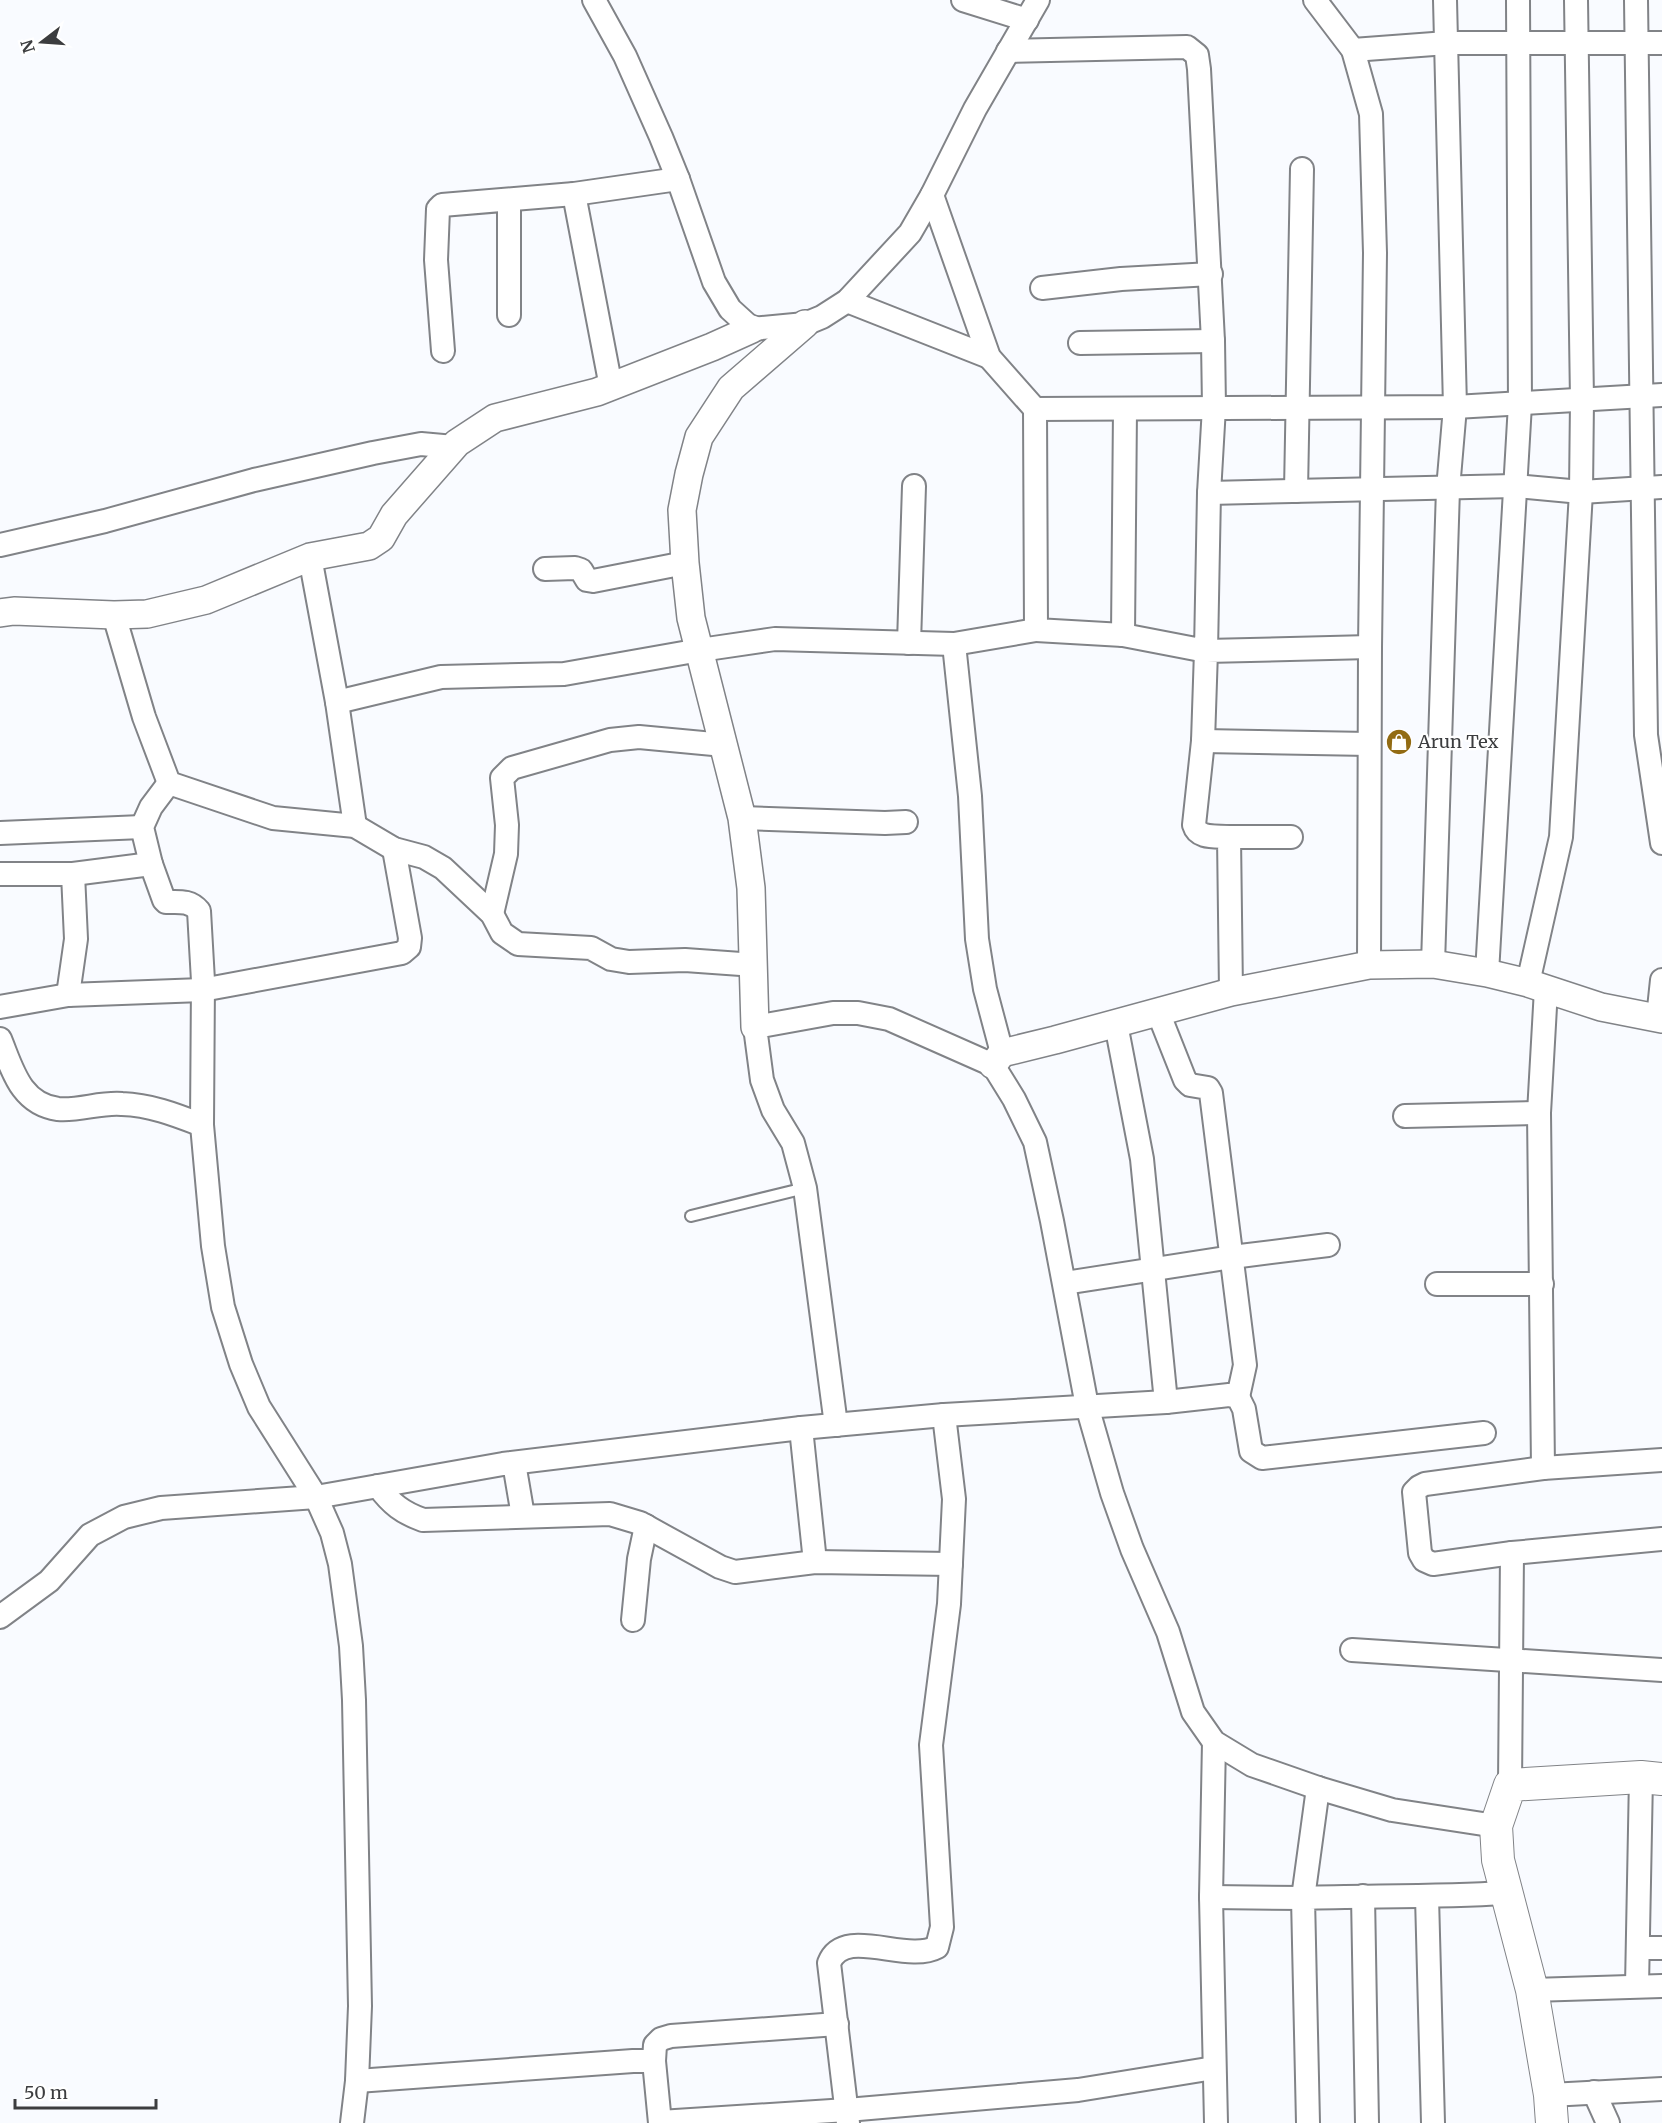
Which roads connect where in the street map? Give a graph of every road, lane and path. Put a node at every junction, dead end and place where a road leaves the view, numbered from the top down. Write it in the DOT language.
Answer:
graph roads {
  1 [pos="594,0"];
  2 [pos="963,0"];
  3 [pos="1038,0"];
  4 [pos="1315,0"];
  5 [pos="1445,0"];
  6 [pos="1518,0"];
  7 [pos="1576,0"];
  8 [pos="1636,0"];
  9 [pos="1027,20"];
  10 [pos="1637,42"];
  11 [pos="1448,43"];
  12 [pos="1662,43"];
  13 [pos="1518,44"];
  14 [pos="1575,44"];
  15 [pos="1008,51"];
  16 [pos="1353,51"];
  17 [pos="1302,169"];
  18 [pos="678,179"];
  19 [pos="574,194"];
  20 [pos="932,195"];
  21 [pos="508,200"];
  22 [pos="1211,274"];
  23 [pos="1042,288"];
  24 [pos="847,301"];
  25 [pos="509,315"];
  26 [pos="805,324"];
  27 [pos="752,329"];
  28 [pos="1213,341"];
  29 [pos="1080,343"];
  30 [pos="443,351"];
  31 [pos="990,357"];
  32 [pos="611,387"];
  33 [pos="1653,396"];
  34 [pos="1582,399"];
  35 [pos="1520,404"];
  36 [pos="1372,406"];
  37 [pos="1214,407"];
  38 [pos="1298,407"];
  39 [pos="1455,407"];
  40 [pos="1035,409"];
  41 [pos="1125,409"];
  42 [pos="453,447"];
  43 [pos="914,486"];
  44 [pos="1515,486"];
  45 [pos="1653,487"];
  46 [pos="1448,489"];
  47 [pos="1372,490"];
  48 [pos="1296,491"];
  49 [pos="1581,492"];
  50 [pos="1209,493"];
  51 [pos="0,545"];
  52 [pos="310,557"];
  53 [pos="685,563"];
  54 [pos="545,569"];
  55 [pos="0,613"];
  56 [pos="114,615"];
  57 [pos="1036,630"];
  58 [pos="1123,635"];
  59 [pos="909,643"];
  60 [pos="954,644"];
  61 [pos="1370,647"];
  62 [pos="700,650"];
  63 [pos="1206,651"];
  64 [pos="337,702"];
  65 [pos="1654,734"];
  66 [pos="1203,741"];
  67 [pos="1370,744"];
  68 [pos="724,745"];
  69 [pos="169,783"];
  70 [pos="742,818"];
  71 [pos="906,822"];
  72 [pos="355,826"];
  73 [pos="142,827"];
  74 [pos="0,833"];
  75 [pos="1228,837"];
  76 [pos="1291,837"];
  77 [pos="1662,843"];
  78 [pos="394,849"];
  79 [pos="151,864"];
  80 [pos="0,873"];
  81 [pos="73,874"];
  82 [pos="492,915"];
  83 [pos="1433,964"];
  84 [pos="754,965"];
  85 [pos="1369,965"];
  86 [pos="1487,973"];
  87 [pos="1662,981"];
  88 [pos="1537,986"];
  89 [pos="202,990"];
  90 [pos="1231,992"];
  91 [pos="68,995"];
  92 [pos="0,1007"];
  93 [pos="1158,1012"];
  94 [pos="1660,1019"];
  95 [pos="1116,1024"];
  96 [pos="754,1028"];
  97 [pos="0,1039"];
  98 [pos="998,1059"];
  99 [pos="1539,1113"];
  100 [pos="1405,1116"];
  101 [pos="202,1125"];
  102 [pos="805,1188"];
  103 [pos="691,1216"];
  104 [pos="1328,1245"];
  105 [pos="1232,1257"];
  106 [pos="1153,1269"];
  107 [pos="1065,1283"];
  108 [pos="1437,1284"];
  109 [pos="1542,1284"];
  110 [pos="1238,1397"];
  111 [pos="1166,1402"];
  112 [pos="1087,1406"];
  113 [pos="944,1415"];
  114 [pos="836,1425"];
  115 [pos="801,1428"];
  116 [pos="1484,1433"];
  117 [pos="1662,1460"];
  118 [pos="514,1463"];
  119 [pos="1543,1468"];
  120 [pos="378,1486"];
  121 [pos="316,1497"];
  122 [pos="523,1516"];
  123 [pos="646,1526"];
  124 [pos="1662,1539"];
  125 [pos="1512,1553"];
  126 [pos="815,1562"];
  127 [pos="951,1563"];
  128 [pos="0,1617"];
  129 [pos="633,1620"];
  130 [pos="1352,1650"];
  131 [pos="1510,1660"];
  132 [pos="1662,1670"];
  133 [pos="1214,1742"];
  134 [pos="1651,1778"];
  135 [pos="1510,1785"];
  136 [pos="1318,1788"];
  137 [pos="1496,1826"];
  138 [pos="1505,1893"];
  139 [pos="1363,1896"];
  140 [pos="1211,1897"];
  141 [pos="1427,1897"];
  142 [pos="1303,1898"];
  143 [pos="1638,1948"];
  144 [pos="1662,1948"];
  145 [pos="1637,1986"];
  146 [pos="1662,1986"];
  147 [pos="1532,1990"];
  148 [pos="837,2024"];
  149 [pos="654,2061"];
  150 [pos="1214,2068"];
  151 [pos="357,2081"];
  152 [pos="1662,2088"];
  153 [pos="1594,2092"];
  154 [pos="1551,2109"];
  155 [pos="848,2117"];
  156 [pos="352,2123"];
  157 [pos="660,2123"];
  158 [pos="1216,2123"];
  159 [pos="1308,2123"];
  160 [pos="1367,2123"];
  161 [pos="1433,2123"];
  162 [pos="1608,2123"];
  1 -- 18 [label="street"];
  2 -- 9 [label="street"];
  3 -- 9 [label="street"];
  4 -- 16 [label="street"];
  5 -- 11 [label="street"];
  6 -- 13 [label="street"];
  7 -- 14 [label="street"];
  8 -- 10 [label="street"];
  9 -- 15 [label="street"];
  10 -- 12 [label="street"];
  10 -- 14 [label="street"];
  10 -- 33 [label="street"];
  11 -- 13 [label="street"];
  11 -- 16 [label="street"];
  11 -- 39 [label="street"];
  13 -- 14 [label="street"];
  13 -- 35 [label="street"];
  14 -- 34 [label="street"];
  15 -- 20 [label="street"];
  15 -- 22 [label="street"];
  16 -- 36 [label="street"];
  17 -- 38 [label="street"];
  18 -- 19 [label="street"];
  18 -- 27 [label="street"];
  19 -- 21 [label="street"];
  19 -- 32 [label="street"];
  20 -- 24 [label="street"];
  20 -- 31 [label="street"];
  21 -- 25 [label="street"];
  21 -- 30 [label="street"];
  22 -- 23 [label="street"];
  22 -- 28 [label="street"];
  24 -- 26 [label="street"];
  24 -- 31 [label="street"];
  26 -- 27 [label="street"];
  26 -- 53 [label="street"];
  27 -- 32 [label="street"];
  28 -- 29 [label="street"];
  28 -- 37 [label="street"];
  31 -- 40 [label="street"];
  32 -- 42 [label="street"];
  33 -- 34 [label="street"];
  33 -- 45 [label="street"];
  34 -- 35 [label="street"];
  34 -- 49 [label="street"];
  35 -- 39 [label="street"];
  35 -- 44 [label="street"];
  36 -- 38 [label="street"];
  36 -- 39 [label="street"];
  36 -- 47 [label="street"];
  37 -- 38 [label="street"];
  37 -- 41 [label="street"];
  37 -- 50 [label="street"];
  38 -- 48 [label="street"];
  39 -- 46 [label="street"];
  40 -- 41 [label="street"];
  40 -- 57 [label="street"];
  41 -- 58 [label="street"];
  42 -- 51 [label="street"];
  42 -- 52 [label="street"];
  43 -- 59 [label="street"];
  44 -- 46 [label="street"];
  44 -- 49 [label="street"];
  44 -- 86 [label="street"];
  45 -- 49 [label="street"];
  45 -- 65 [label="street"];
  46 -- 47 [label="street"];
  46 -- 83 [label="street"];
  47 -- 48 [label="street"];
  47 -- 61 [label="street"];
  48 -- 50 [label="street"];
  49 -- 88 [label="street"];
  50 -- 63 [label="street"];
  52 -- 56 [label="street"];
  52 -- 64 [label="street"];
  53 -- 54 [label="street"];
  53 -- 62 [label="street"];
  55 -- 56 [label="street"];
  56 -- 69 [label="street"];
  57 -- 58 [label="street"];
  57 -- 60 [label="street"];
  58 -- 63 [label="street"];
  59 -- 60 [label="street"];
  59 -- 62 [label="street"];
  60 -- 98 [label="street"];
  61 -- 63 [label="street"];
  61 -- 67 [label="street"];
  62 -- 64 [label="street"];
  62 -- 68 [label="street"];
  63 -- 66 [label="street"];
  64 -- 72 [label="street"];
  65 -- 77 [label="street"];
  66 -- 67 [label="street"];
  66 -- 75 [label="street"];
  67 -- 85 [label="street"];
  68 -- 70 [label="street"];
  68 -- 82 [label="street"];
  69 -- 72 [label="street"];
  69 -- 73 [label="street"];
  70 -- 71 [label="street"];
  70 -- 84 [label="street"];
  72 -- 78 [label="street"];
  73 -- 74 [label="street"];
  73 -- 79 [label="street"];
  75 -- 76 [label="street"];
  75 -- 90 [label="street"];
  78 -- 82 [label="street"];
  78 -- 89 [label="street"];
  79 -- 81 [label="street"];
  79 -- 89 [label="street"];
  80 -- 81 [label="street"];
  81 -- 91 [label="street"];
  82 -- 84 [label="street"];
  83 -- 85 [label="street"];
  83 -- 86 [label="street"];
  84 -- 96 [label="street"];
  85 -- 90 [label="street"];
  86 -- 88 [label="street"];
  87 -- 94 [label="street"];
  88 -- 94 [label="street"];
  88 -- 99 [label="street"];
  89 -- 91 [label="street"];
  89 -- 101 [label="street"];
  90 -- 93 [label="street"];
  91 -- 92 [label="street"];
  93 -- 95 [label="street"];
  93 -- 105 [label="street"];
  95 -- 98 [label="street"];
  95 -- 106 [label="street"];
  96 -- 98 [label="street"];
  96 -- 102 [label="street"];
  97 -- 101 [label="street"];
  98 -- 107 [label="street"];
  99 -- 100 [label="street"];
  99 -- 109 [label="street"];
  101 -- 121 [label="street"];
  102 -- 103 [label="lane"];
  102 -- 114 [label="street"];
  104 -- 105 [label="street"];
  105 -- 106 [label="street"];
  105 -- 110 [label="street"];
  106 -- 107 [label="street"];
  106 -- 111 [label="street"];
  107 -- 112 [label="street"];
  108 -- 109 [label="street"];
  109 -- 119 [label="street"];
  110 -- 111 [label="street"];
  110 -- 116 [label="street"];
  111 -- 112 [label="street"];
  112 -- 113 [label="street"];
  112 -- 133 [label="street"];
  113 -- 114 [label="street"];
  113 -- 127 [label="street"];
  114 -- 115 [label="street"];
  115 -- 118 [label="street"];
  115 -- 126 [label="street"];
  117 -- 119 [label="street"];
  118 -- 120 [label="street"];
  118 -- 122 [label="street"];
  119 -- 125 [label="street"];
  120 -- 121 [label="street"];
  120 -- 122 [label="street"];
  121 -- 128 [label="street"];
  121 -- 151 [label="street"];
  122 -- 123 [label="street"];
  123 -- 126 [label="street"];
  123 -- 129 [label="street"];
  124 -- 125 [label="street"];
  125 -- 131 [label="street"];
  126 -- 127 [label="street"];
  127 -- 148 [label="street"];
  130 -- 131 [label="street"];
  131 -- 132 [label="street"];
  131 -- 135 [label="street"];
  133 -- 136 [label="street"];
  133 -- 140 [label="street"];
  134 -- 135 [label="main road"];
  134 -- 143 [label="street"];
  135 -- 137 [label="main road"];
  136 -- 137 [label="street"];
  136 -- 142 [label="street"];
  137 -- 138 [label="main road"];
  138 -- 141 [label="street"];
  138 -- 147 [label="main road"];
  139 -- 141 [label="street"];
  139 -- 142 [label="street"];
  139 -- 160 [label="street"];
  140 -- 142 [label="street"];
  140 -- 150 [label="street"];
  141 -- 161 [label="street"];
  142 -- 159 [label="street"];
  143 -- 144 [label="street"];
  143 -- 145 [label="street"];
  145 -- 146 [label="street"];
  145 -- 147 [label="street"];
  147 -- 154 [label="main road"];
  148 -- 149 [label="street"];
  148 -- 155 [label="street"];
  149 -- 151 [label="street"];
  149 -- 157 [label="street"];
  150 -- 155 [label="street"];
  150 -- 158 [label="street"];
  151 -- 156 [label="street"];
  152 -- 153 [label="street"];
  153 -- 154 [label="street"];
  153 -- 162 [label="street"];
  155 -- 157 [label="street"];
}
